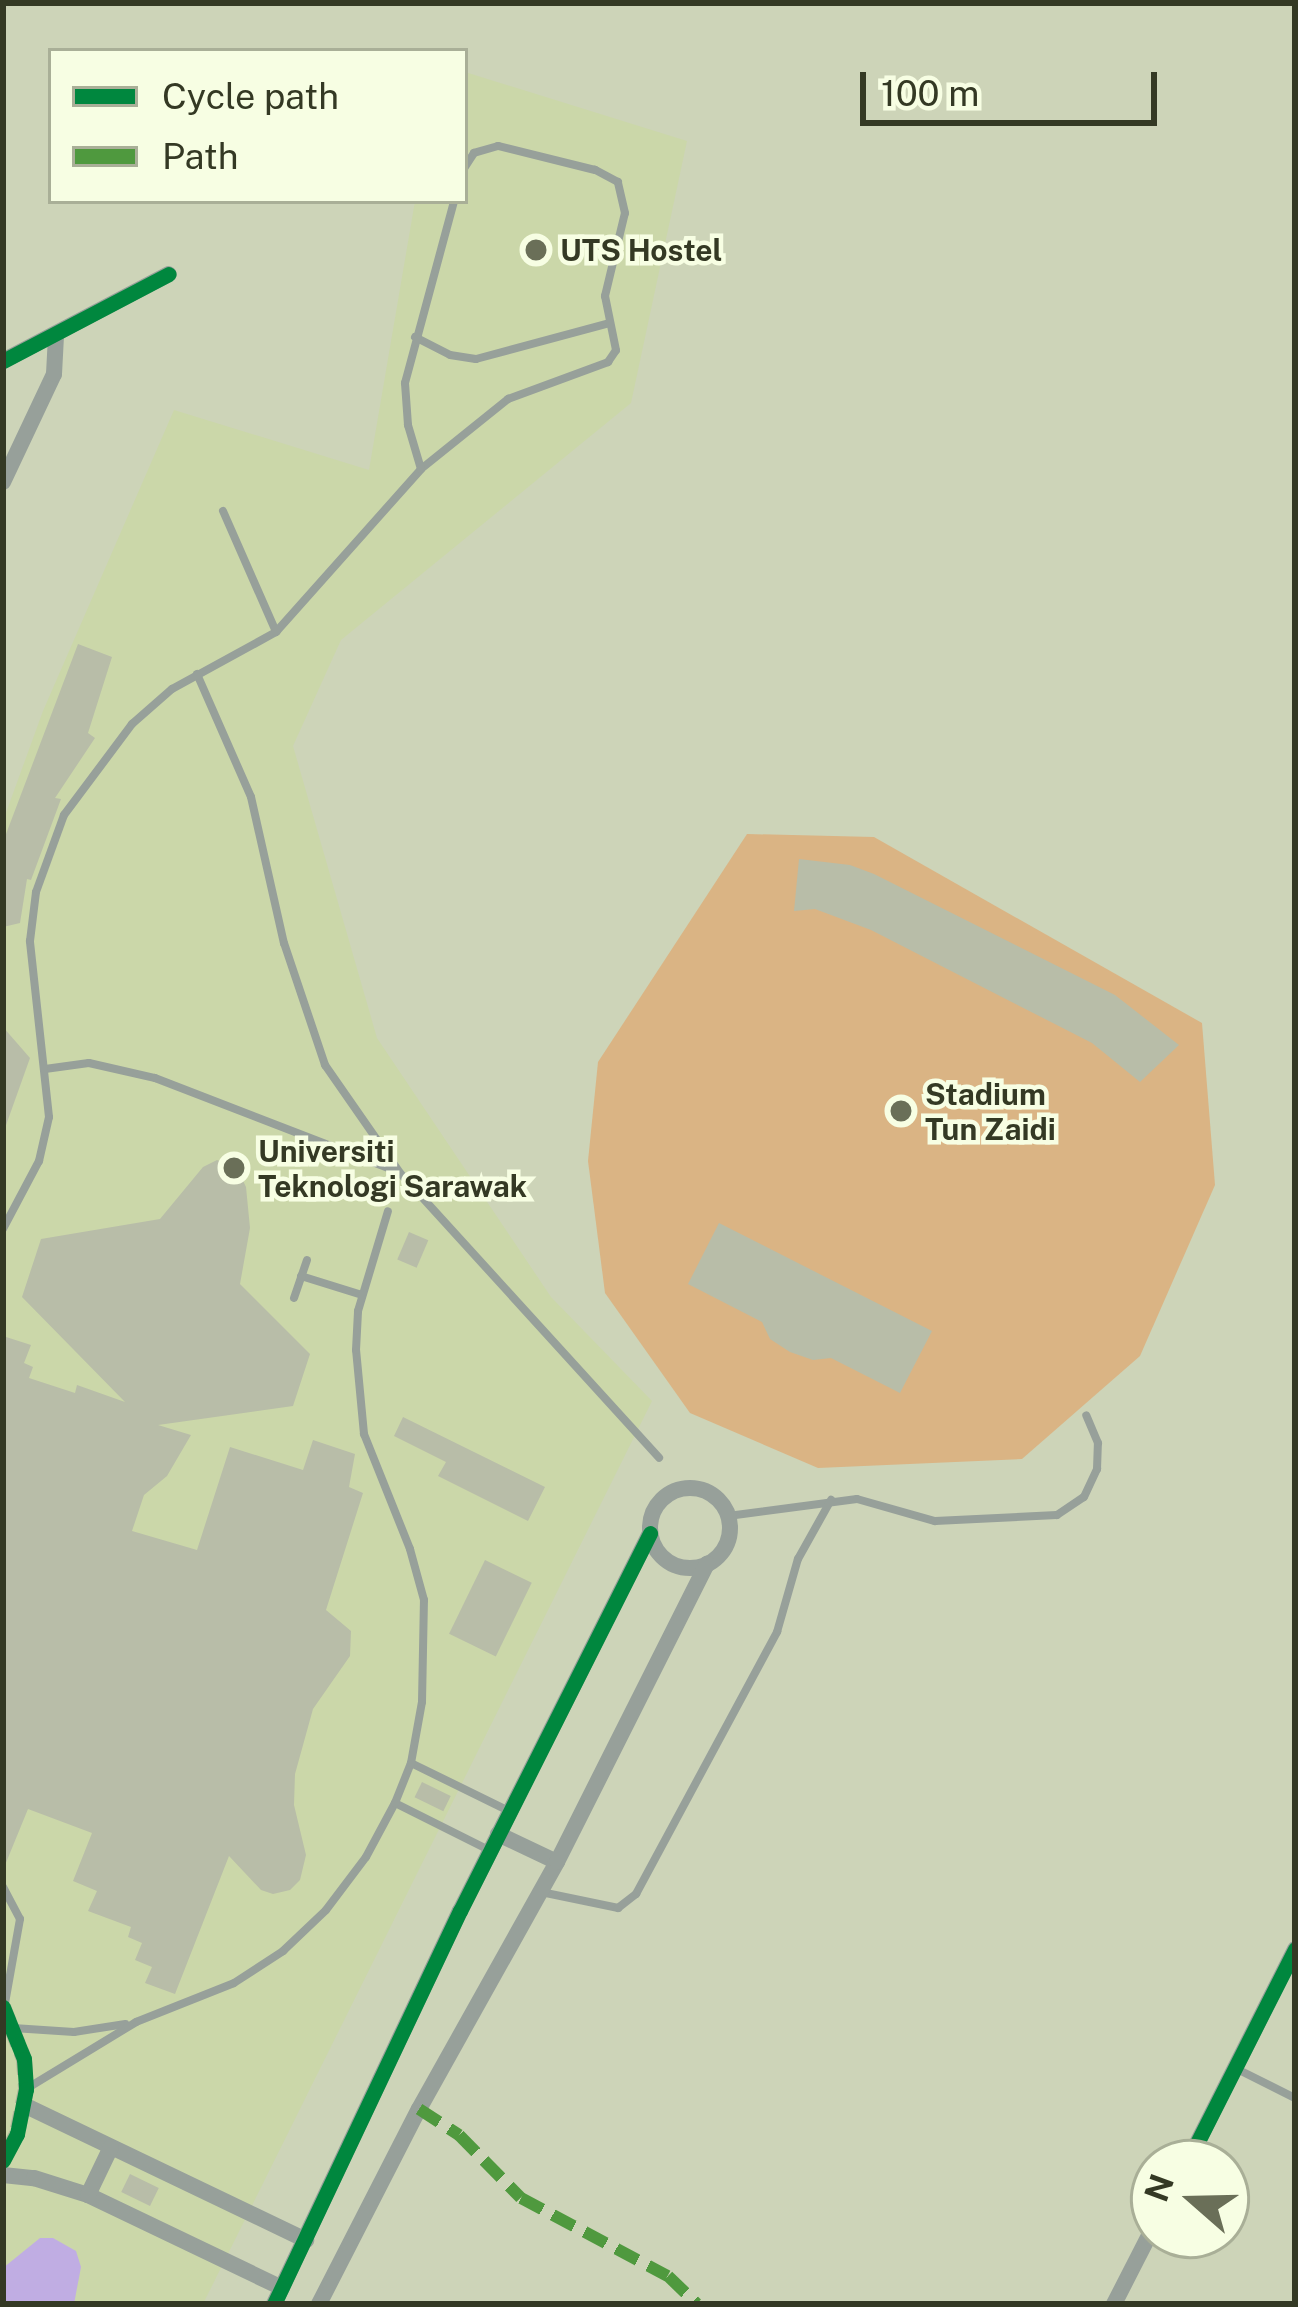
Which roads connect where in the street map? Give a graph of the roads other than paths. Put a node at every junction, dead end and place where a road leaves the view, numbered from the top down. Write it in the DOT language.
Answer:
graph roads {
  1 [pos="468,162"];
  2 [pos="453,204"];
  3 [pos="169,274"];
  4 [pos="609,323"];
  5 [pos="56,334"];
  6 [pos="415,337"];
  7 [pos="3,361"];
  8 [pos="421,469"];
  9 [pos="3,482"];
  10 [pos="223,511"];
  11 [pos="276,632"];
  12 [pos="197,674"];
  13 [pos="45,1069"];
  14 [pos="400,1173"];
  15 [pos="388,1211"];
  16 [pos="3,1229"];
  17 [pos="307,1260"];
  18 [pos="302,1276"];
  19 [pos="362,1295"];
  20 [pos="295,1298"];
  21 [pos="1086,1415"];
  22 [pos="659,1458"];
  23 [pos="831,1500"];
  24 [pos="728,1516"];
  25 [pos="650,1533"];
  26 [pos="707,1564"];
  27 [pos="411,1763"];
  28 [pos="395,1803"];
  29 [pos="510,1812"];
  30 [pos="494,1842"];
  31 [pos="557,1862"];
  32 [pos="3,1887"];
  33 [pos="539,1892"];
  34 [pos="1295,1949"];
  35 [pos="4,2008"];
  36 [pos="136,2022"];
  37 [pos="13,2028"];
  38 [pos="1236,2068"];
  39 [pos="25,2097"];
  40 [pos="1295,2098"];
  41 [pos="1199,2139"];
  42 [pos="111,2147"];
  43 [pos="3,2175"];
  44 [pos="88,2195"];
  45 [pos="306,2240"];
  46 [pos="1137,2259"];
  47 [pos="278,2296"];
  48 [pos="320,2304"];
  49 [pos="1114,2304"];
  1 -- 4 [label="lane"];
  2 -- 6 [label="lane"];
  3 -- 5 [label="street"];
  4 -- 6 [label="lane"];
  4 -- 8 [label="lane"];
  5 -- 7 [label="street"];
  5 -- 9 [label="street"];
  6 -- 8 [label="lane"];
  8 -- 11 [label="lane"];
  10 -- 11 [label="lane"];
  11 -- 12 [label="lane"];
  12 -- 13 [label="lane"];
  12 -- 14 [label="lane"];
  13 -- 14 [label="lane"];
  13 -- 16 [label="lane"];
  14 -- 22 [label="lane"];
  15 -- 19 [label="lane"];
  17 -- 18 [label="lane"];
  18 -- 19 [label="lane"];
  18 -- 20 [label="lane"];
  19 -- 27 [label="lane"];
  21 -- 23 [label="lane"];
  23 -- 24 [label="lane"];
  23 -- 33 [label="lane"];
  24 -- 25 [label="street"];
  24 -- 26 [label="street"];
  25 -- 26 [label="street"];
  25 -- 29 [label="street"];
  26 -- 31 [label="street"];
  27 -- 28 [label="lane"];
  27 -- 29 [label="lane"];
  28 -- 30 [label="lane"];
  28 -- 36 [label="lane"];
  29 -- 30 [label="street"];
  30 -- 31 [label="street"];
  30 -- 45 [label="street"];
  31 -- 33 [label="street"];
  32 -- 35 [label="lane"];
  33 -- 48 [label="street"];
  34 -- 38 [label="street"];
  36 -- 37 [label="lane"];
  36 -- 39 [label="lane"];
  38 -- 40 [label="lane"];
  38 -- 41 [label="street"];
  39 -- 42 [label="street"];
  42 -- 44 [label="street"];
  42 -- 45 [label="street"];
  43 -- 44 [label="street"];
  44 -- 47 [label="street"];
  45 -- 47 [label="street"];
  46 -- 49 [label="street"];
}
